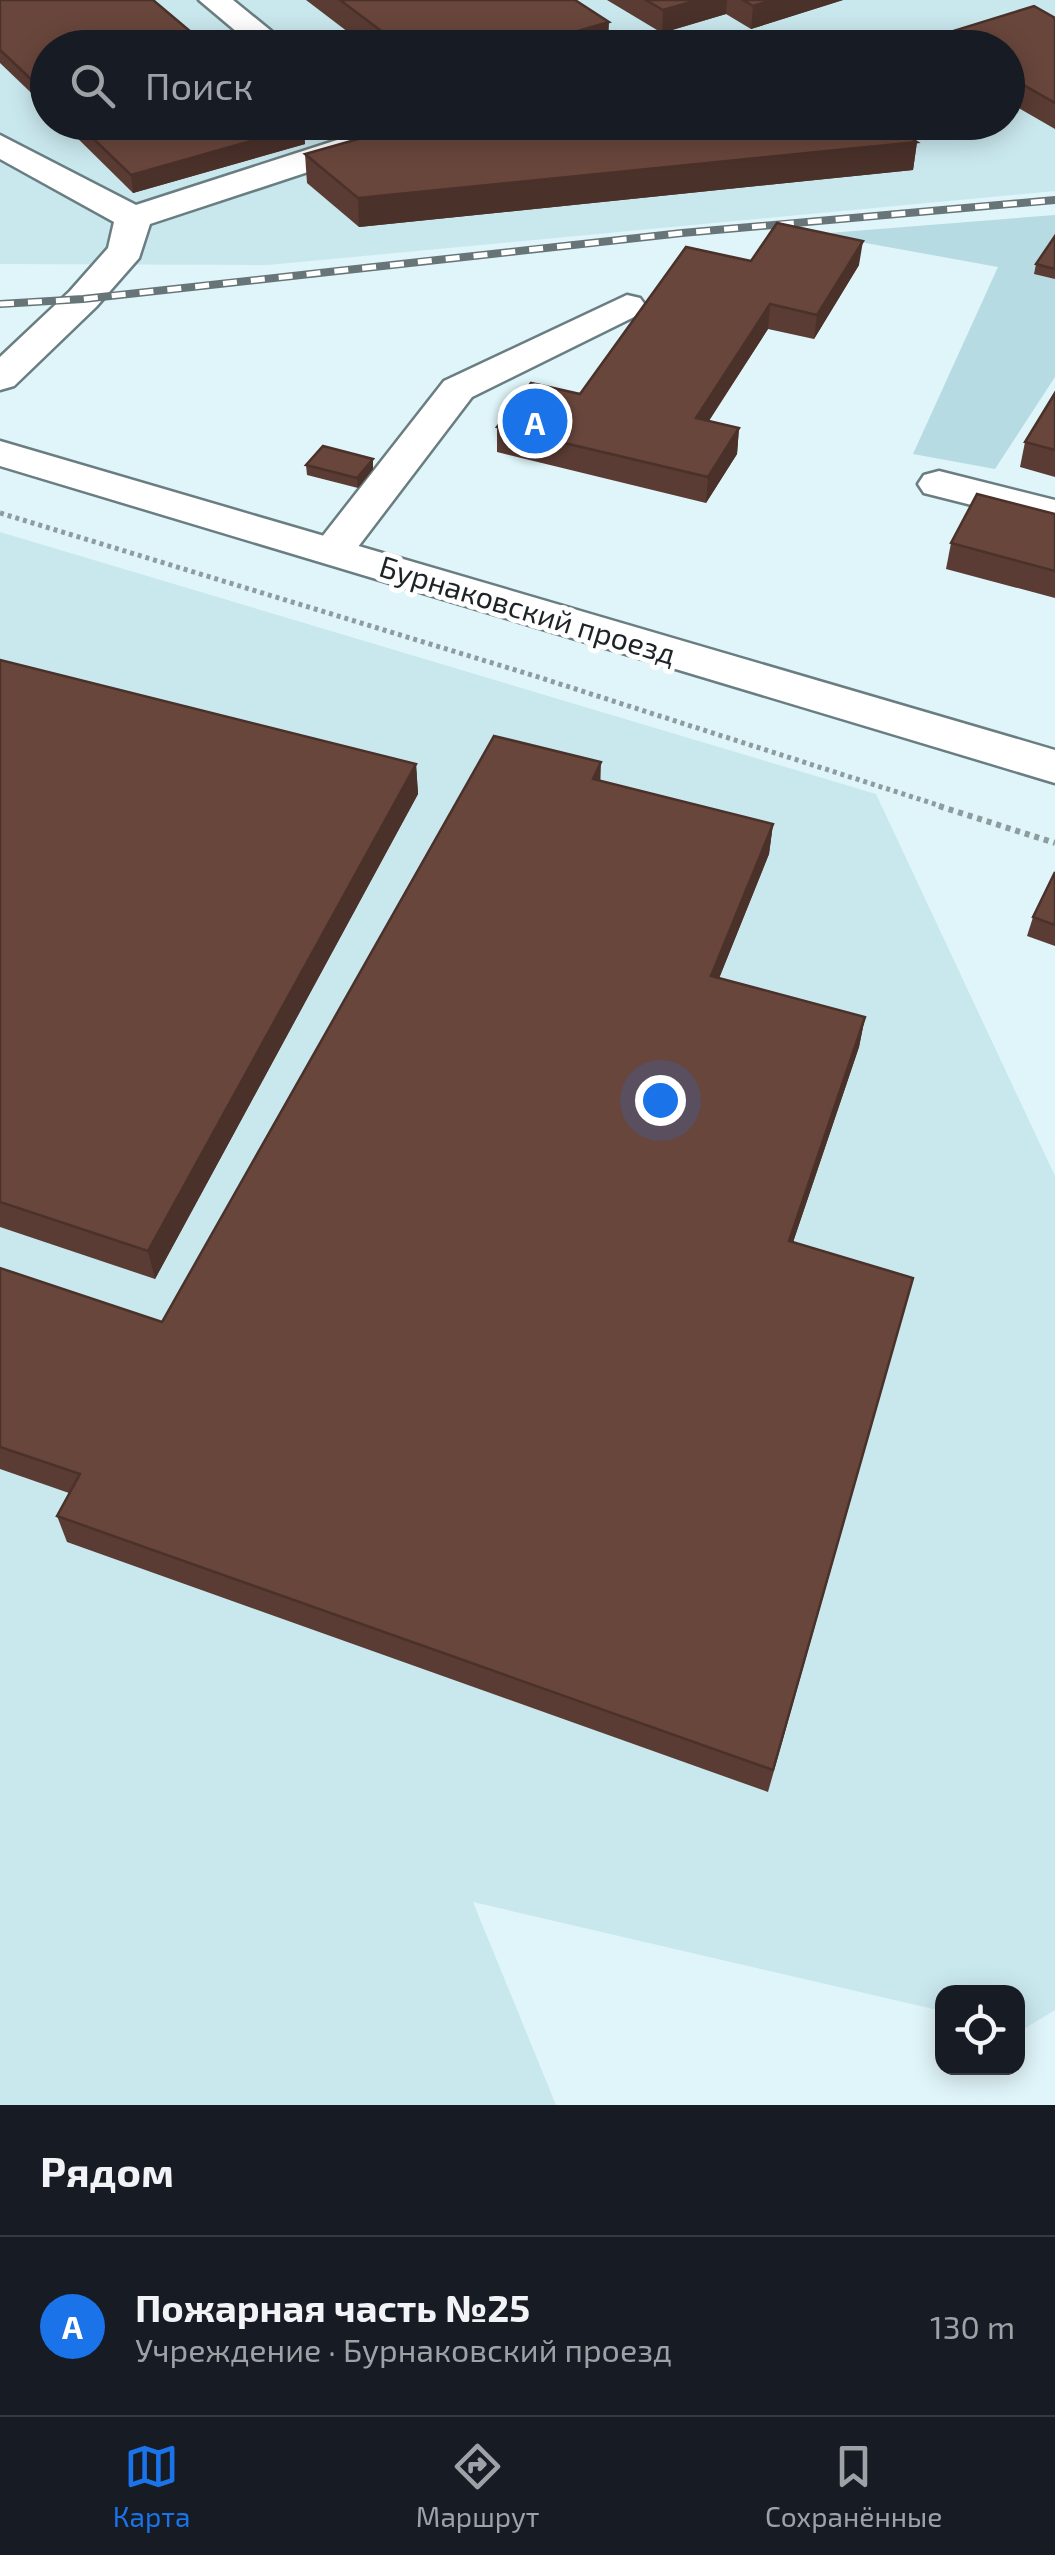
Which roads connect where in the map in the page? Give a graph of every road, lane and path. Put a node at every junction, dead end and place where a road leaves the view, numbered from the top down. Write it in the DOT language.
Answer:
graph roads {
  1 [pos="214,0"];
  2 [pos="253,30"];
  3 [pos="372,140"];
  4 [pos="0,144"];
  5 [pos="132,218"];
  6 [pos="627,306"];
  7 [pos="0,378"];
  8 [pos="0,453"];
  9 [pos="939,484"];
  10 [pos="0,513"];
  11 [pos="1055,513"];
  12 [pos="333,551"];
  13 [pos="1055,766"];
  14 [pos="1055,843"];
  1 -- 2 [label="main road"];
  3 -- 5 [label="main road"];
  4 -- 5 [label="main road"];
  5 -- 7 [label="main road"];
  6 -- 12 [label="main road"];
  8 -- 12 [label="main road, Бурнаковский проезд"];
  9 -- 11 [label="main road"];
  10 -- 14 [label="path"];
  12 -- 13 [label="main road, Бурнаковский проезд"];
}
